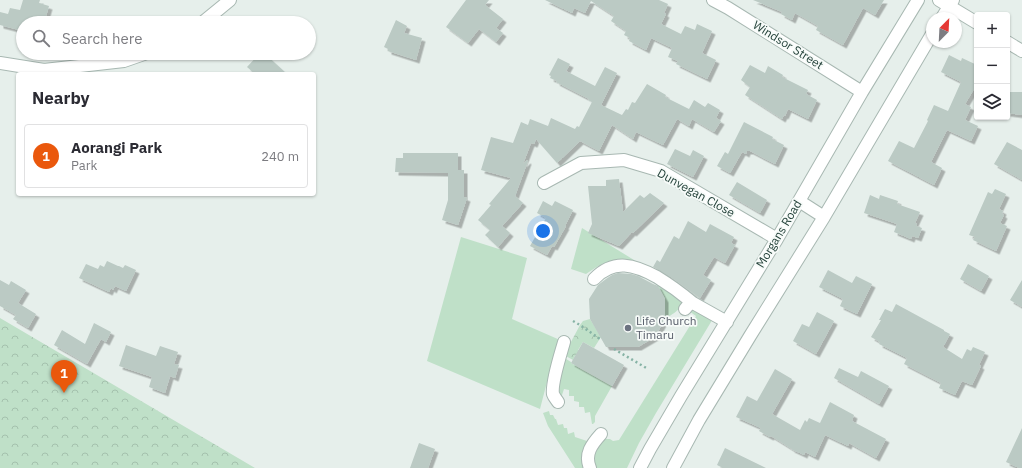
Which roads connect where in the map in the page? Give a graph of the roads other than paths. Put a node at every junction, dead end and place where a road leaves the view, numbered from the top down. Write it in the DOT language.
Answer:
graph roads {
  1 [pos="230,0"];
  2 [pos="713,0"];
  3 [pos="918,0"];
  4 [pos="947,2"];
  5 [pos="730,4"];
  6 [pos="944,12"];
  7 [pos="211,16"];
  8 [pos="974,21"];
  9 [pos="926,44"];
  10 [pos="1010,44"];
  11 [pos="1022,51"];
  12 [pos="127,60"];
  13 [pos="0,63"];
  14 [pos="862,92"];
  15 [pos="544,183"];
  16 [pos="799,201"];
  17 [pos="824,217"];
  18 [pos="777,238"];
  19 [pos="594,279"];
  20 [pos="727,322"];
  21 [pos="564,342"];
  22 [pos="558,402"];
  23 [pos="601,434"];
  24 [pos="590,468"];
  25 [pos="640,468"];
  26 [pos="672,468"];
  1 -- 7 [label="street"];
  2 -- 5 [label="street, Windsor Street"];
  3 -- 14 [label="street, Morgans Road"];
  4 -- 6 [label="street"];
  4 -- 8 [label="street"];
  5 -- 14 [label="street, Windsor Street"];
  9 -- 17 [label="street"];
  10 -- 11 [label="street"];
  12 -- 13 [label="street"];
  14 -- 16 [label="street, Morgans Road"];
  15 -- 18 [label="street, Dunvegan Close"];
  16 -- 17 [label="street"];
  16 -- 18 [label="street, Morgans Road"];
  17 -- 26 [label="street"];
  18 -- 20 [label="street, Morgans Road"];
  19 -- 20 [label="street"];
  20 -- 25 [label="street, Morgans Road"];
  21 -- 22 [label="street"];
  23 -- 24 [label="street"];
}
